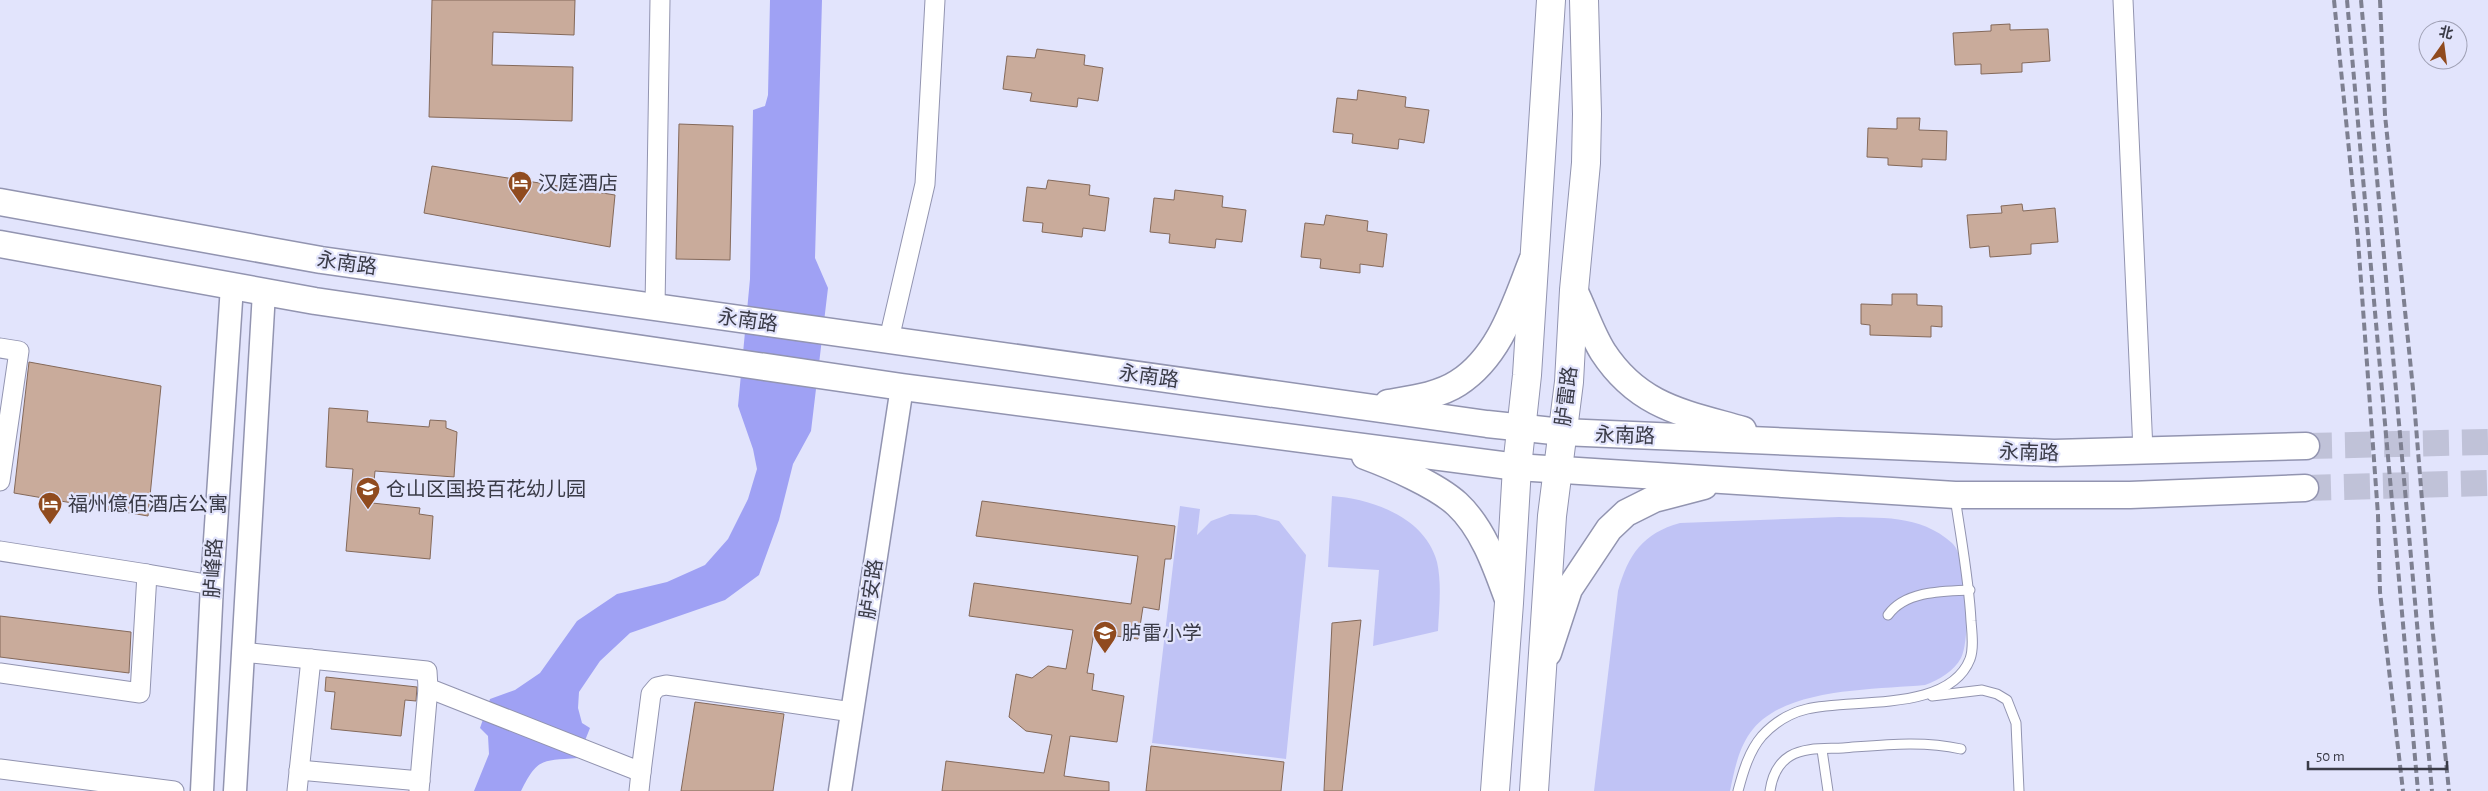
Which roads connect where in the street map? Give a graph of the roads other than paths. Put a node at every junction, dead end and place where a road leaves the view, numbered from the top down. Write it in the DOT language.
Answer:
graph roads {
  1 [pos="660,0"];
  2 [pos="935,0"];
  3 [pos="1551,0"];
  4 [pos="1584,0"];
  5 [pos="2123,0"];
  6 [pos="0,202"];
  7 [pos="0,244"];
  8 [pos="1535,253"];
  9 [pos="232,286"];
  10 [pos="1574,290"];
  11 [pos="264,292"];
  12 [pos="655,307"];
  13 [pos="889,339"];
  14 [pos="0,348"];
  15 [pos="902,387"];
  16 [pos="1367,406"];
  17 [pos="1521,428"];
  18 [pos="1562,432"];
  19 [pos="1779,441"];
  20 [pos="3,442"];
  21 [pos="1332,443"];
  22 [pos="2306,446"];
  23 [pos="2143,451"];
  24 [pos="1517,467"];
  25 [pos="1558,470"];
  26 [pos="1735,480"];
  27 [pos="0,481"];
  28 [pos="2305,488"];
  29 [pos="1955,495"];
  30 [pos="0,550"];
  31 [pos="147,574"];
  32 [pos="212,585"];
  33 [pos="1970,590"];
  34 [pos="1509,603"];
  35 [pos="1888,615"];
  36 [pos="242,652"];
  37 [pos="311,659"];
  38 [pos="0,673"];
  39 [pos="1540,680"];
  40 [pos="428,688"];
  41 [pos="1917,697"];
  42 [pos="852,712"];
  43 [pos="1961,749"];
  44 [pos="1822,750"];
  45 [pos="0,769"];
  46 [pos="299,770"];
  47 [pos="640,782"];
  48 [pos="419,786"];
  49 [pos="174,791"];
  50 [pos="202,791"];
  51 [pos="235,791"];
  52 [pos="297,791"];
  53 [pos="840,791"];
  54 [pos="1495,791"];
  55 [pos="1534,791"];
  56 [pos="1738,791"];
  57 [pos="1770,791"];
  58 [pos="1828,791"];
  59 [pos="2019,791"];
  1 -- 12 [label="street"];
  2 -- 13 [label="street"];
  3 -- 8 [label="main road, 胪雷路"];
  4 -- 10 [label="main road, 胪雷路"];
  5 -- 23 [label="street"];
  6 -- 12 [label="main road, 永南路"];
  7 -- 9 [label="main road"];
  8 -- 16 [label="main road"];
  8 -- 17 [label="main road, 胪雷路"];
  9 -- 11 [label="main road"];
  9 -- 32 [label="street, 胪峰路"];
  10 -- 18 [label="main road, 胪雷路"];
  10 -- 19 [label="main road"];
  11 -- 15 [label="main road"];
  11 -- 36 [label="street, 胪峰路"];
  12 -- 13 [label="main road, 永南路"];
  13 -- 16 [label="main road, 永南路"];
  14 -- 20 [label="street"];
  15 -- 21 [label="main road"];
  15 -- 42 [label="street, 胪安路"];
  16 -- 17 [label="main road, 永南路"];
  17 -- 18 [label="main road, 永南路"];
  17 -- 24 [label="main road, 胪雷路"];
  18 -- 19 [label="main road, 永南路"];
  18 -- 25 [label="main road, 胪雷路"];
  19 -- 23 [label="main road, 永南路"];
  20 -- 27 [label="street"];
  21 -- 24 [label="main road"];
  21 -- 34 [label="main road"];
  22 -- 23 [label="main road, 永南路"];
  24 -- 25 [label="main road"];
  24 -- 34 [label="main road, 胪雷路"];
  25 -- 26 [label="main road"];
  25 -- 39 [label="main road, 胪雷路"];
  26 -- 29 [label="main road"];
  26 -- 39 [label="main road"];
  28 -- 29 [label="main road"];
  29 -- 33 [label="lane"];
  30 -- 31 [label="street"];
  31 -- 32 [label="street"];
  31 -- 38 [label="street"];
  32 -- 50 [label="street, 胪峰路"];
  33 -- 35 [label="lane"];
  33 -- 41 [label="lane"];
  34 -- 54 [label="main road, 胪雷路"];
  36 -- 37 [label="street"];
  36 -- 51 [label="street, 胪峰路"];
  37 -- 40 [label="street"];
  37 -- 46 [label="street"];
  39 -- 55 [label="main road, 胪雷路"];
  40 -- 47 [label="street"];
  40 -- 48 [label="street"];
  41 -- 56 [label="lane"];
  41 -- 59 [label="lane"];
  42 -- 47 [label="street"];
  42 -- 53 [label="street, 胪安路"];
  43 -- 44 [label="lane"];
  44 -- 57 [label="lane"];
  44 -- 58 [label="lane"];
  45 -- 49 [label="street"];
  46 -- 48 [label="street"];
  46 -- 52 [label="street"];
}
